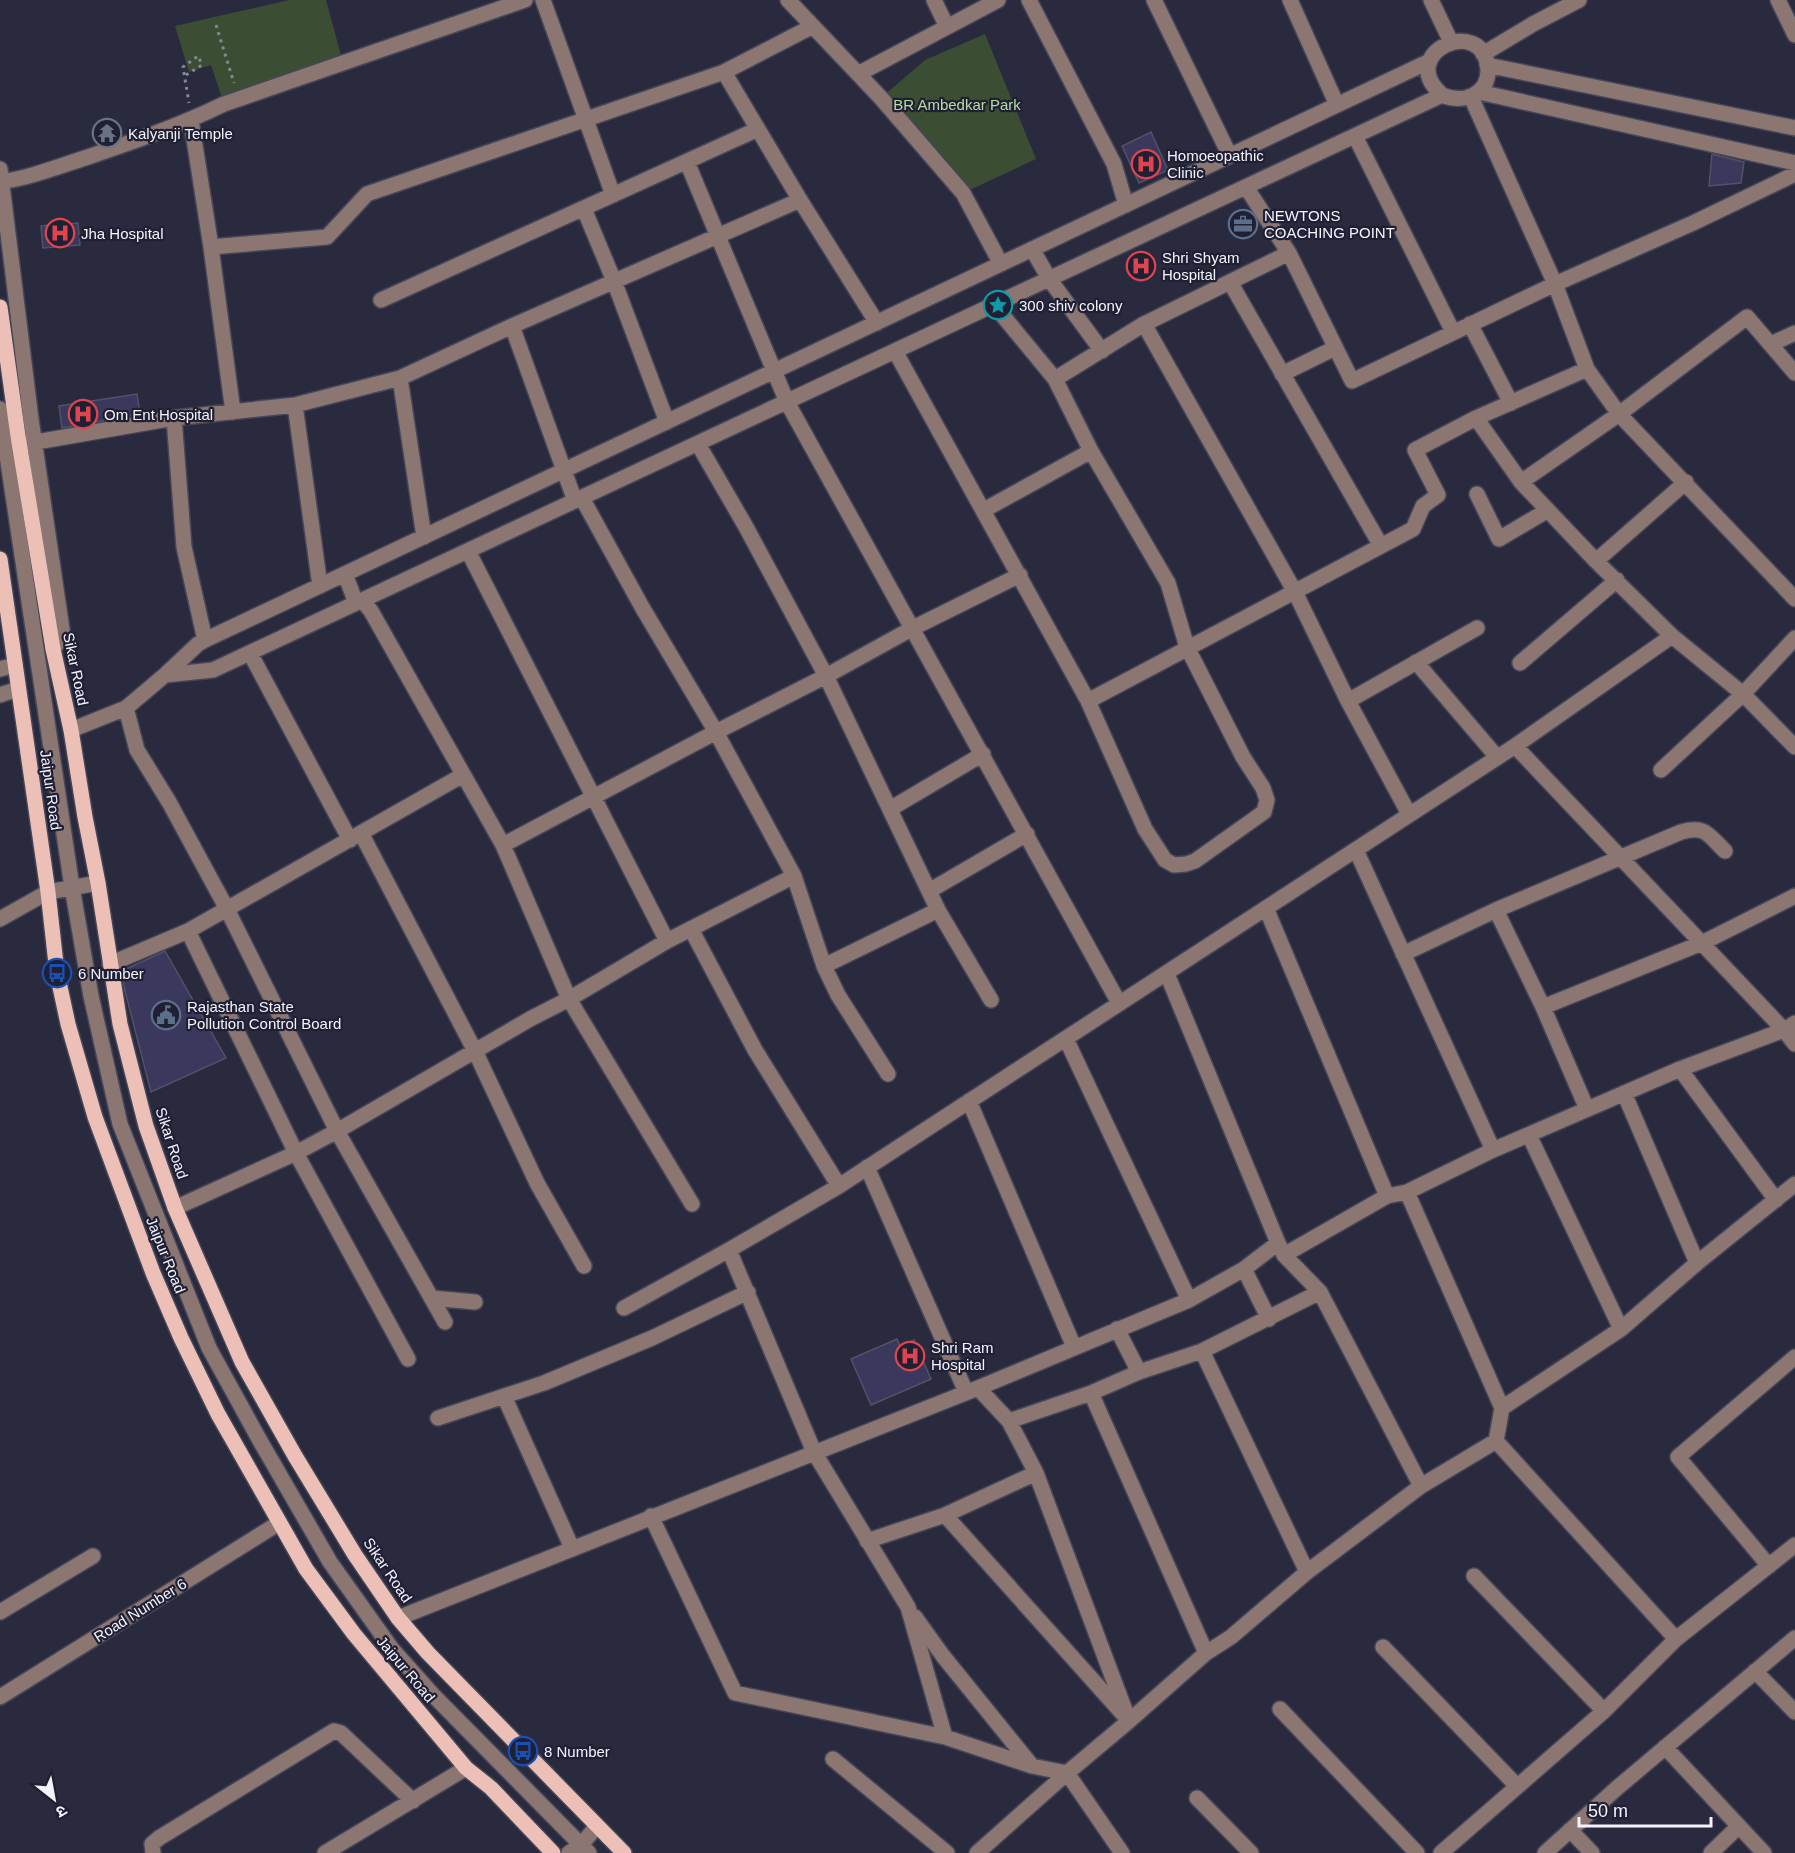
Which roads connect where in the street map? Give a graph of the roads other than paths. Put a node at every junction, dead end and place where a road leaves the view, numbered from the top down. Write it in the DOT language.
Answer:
graph roads {
  1 [pos="525,0"];
  2 [pos="543,0"];
  3 [pos="788,0"];
  4 [pos="934,0"];
  5 [pos="998,0"];
  6 [pos="1029,0"];
  7 [pos="1154,0"];
  8 [pos="1290,0"];
  9 [pos="1431,0"];
  10 [pos="1579,0"];
  11 [pos="1778,0"];
  12 [pos="813,26"];
  13 [pos="947,27"];
  14 [pos="1795,35"];
  15 [pos="1451,42"];
  16 [pos="1485,60"];
  17 [pos="1430,61"];
  18 [pos="724,72"];
  19 [pos="858,74"];
  20 [pos="1442,95"];
  21 [pos="1475,95"];
  22 [pos="1337,105"];
  23 [pos="191,120"];
  24 [pos="585,120"];
  25 [pos="1795,128"];
  26 [pos="758,129"];
  27 [pos="1354,136"];
  28 [pos="1230,156"];
  29 [pos="687,162"];
  30 [pos="1795,163"];
  31 [pos="1795,174"];
  32 [pos="1,178"];
  33 [pos="1246,187"];
  34 [pos="613,195"];
  35 [pos="800,200"];
  36 [pos="1126,205"];
  37 [pos="584,208"];
  38 [pos="718,235"];
  39 [pos="211,248"];
  40 [pos="1032,249"];
  41 [pos="1289,253"];
  42 [pos="1001,264"];
  43 [pos="1050,280"];
  44 [pos="614,281"];
  45 [pos="1230,282"];
  46 [pos="1555,284"];
  47 [pos="381,300"];
  48 [pos="994,305"];
  49 [pos="0,307"];
  50 [pos="877,322"];
  51 [pos="1144,324"];
  52 [pos="1470,324"];
  53 [pos="512,326"];
  54 [pos="1453,332"];
  55 [pos="1795,333"];
  56 [pos="1771,344"];
  57 [pos="1335,348"];
  58 [pos="896,351"];
  59 [pos="1102,351"];
  60 [pos="1587,369"];
  61 [pos="775,371"];
  62 [pos="1795,373"];
  63 [pos="1282,374"];
  64 [pos="400,378"];
  65 [pos="1054,379"];
  66 [pos="788,402"];
  67 [pos="1511,403"];
  68 [pos="295,405"];
  69 [pos="0,409"];
  70 [pos="233,412"];
  71 [pos="1619,414"];
  72 [pos="174,418"];
  73 [pos="1476,418"];
  74 [pos="667,422"];
  75 [pos="27,443"];
  76 [pos="698,444"];
  77 [pos="1090,451"];
  78 [pos="563,471"];
  79 [pos="1521,482"];
  80 [pos="1686,482"];
  81 [pos="1477,494"];
  82 [pos="578,499"];
  83 [pos="984,510"];
  84 [pos="1548,510"];
  85 [pos="424,537"];
  86 [pos="1381,546"];
  87 [pos="468,551"];
  88 [pos="0,558"];
  89 [pos="1596,561"];
  90 [pos="345,574"];
  91 [pos="1020,575"];
  92 [pos="1617,580"];
  93 [pos="320,586"];
  94 [pos="1295,592"];
  95 [pos="1795,599"];
  96 [pos="359,602"];
  97 [pos="913,628"];
  98 [pos="1477,628"];
  99 [pos="1672,636"];
  100 [pos="1795,638"];
  101 [pos="205,640"];
  102 [pos="1187,647"];
  103 [pos="250,653"];
  104 [pos="1416,662"];
  105 [pos="1520,663"];
  106 [pos="7,667"];
  107 [pos="165,675"];
  108 [pos="826,676"];
  109 [pos="18,689"];
  110 [pos="1743,694"];
  111 [pos="0,695"];
  112 [pos="1088,700"];
  113 [pos="1348,701"];
  114 [pos="126,708"];
  115 [pos="71,730"];
  116 [pos="716,732"];
  117 [pos="1515,746"];
  118 [pos="1795,747"];
  119 [pos="983,754"];
  120 [pos="1497,757"];
  121 [pos="1661,770"];
  122 [pos="463,775"];
  123 [pos="594,797"];
  124 [pos="890,809"];
  125 [pos="1409,814"];
  126 [pos="1027,834"];
  127 [pos="356,836"];
  128 [pos="503,845"];
  129 [pos="1356,850"];
  130 [pos="1725,851"];
  131 [pos="1620,856"];
  132 [pos="794,876"];
  133 [pos="98,882"];
  134 [pos="72,887"];
  135 [pos="929,891"];
  136 [pos="48,892"];
  137 [pos="1795,896"];
  138 [pos="1266,908"];
  139 [pos="227,909"];
  140 [pos="938,910"];
  141 [pos="1496,910"];
  142 [pos="0,920"];
  143 [pos="691,929"];
  144 [pos="188,931"];
  145 [pos="667,941"];
  146 [pos="1702,943"];
  147 [pos="1403,954"];
  148 [pos="110,964"];
  149 [pos="824,966"];
  150 [pos="1167,974"];
  151 [pos="569,999"];
  152 [pos="991,1000"];
  153 [pos="1119,1002"];
  154 [pos="1543,1007"];
  155 [pos="1789,1027"];
  156 [pos="1066,1039"];
  157 [pos="1795,1044"];
  158 [pos="475,1051"];
  159 [pos="1680,1069"];
  160 [pos="888,1074"];
  161 [pos="1624,1093"];
  162 [pos="969,1101"];
  163 [pos="1587,1109"];
  164 [pos="337,1131"];
  165 [pos="1530,1135"];
  166 [pos="1493,1150"];
  167 [pos="296,1153"];
  168 [pos="867,1167"];
  169 [pos="1795,1184"];
  170 [pos="839,1186"];
  171 [pos="1407,1192"];
  172 [pos="1387,1196"];
  173 [pos="1776,1200"];
  174 [pos="692,1204"];
  175 [pos="175,1208"];
  176 [pos="1281,1249"];
  177 [pos="729,1250"];
  178 [pos="1697,1263"];
  179 [pos="584,1266"];
  180 [pos="1244,1269"];
  181 [pos="748,1292"];
  182 [pos="1320,1292"];
  183 [pos="432,1299"];
  184 [pos="1189,1300"];
  185 [pos="475,1302"];
  186 [pos="624,1308"];
  187 [pos="1269,1319"];
  188 [pos="445,1322"];
  189 [pos="1118,1329"];
  190 [pos="1621,1329"];
  191 [pos="1074,1347"];
  192 [pos="1202,1351"];
  193 [pos="408,1359"];
  194 [pos="1790,1361"];
  195 [pos="1139,1372"];
  196 [pos="1795,1378"];
  197 [pos="972,1390"];
  198 [pos="1091,1393"];
  199 [pos="504,1396"];
  200 [pos="1502,1408"];
  201 [pos="438,1418"];
  202 [pos="1009,1420"];
  203 [pos="1496,1440"];
  204 [pos="814,1452"];
  205 [pos="1036,1473"];
  206 [pos="1421,1486"];
  207 [pos="945,1515"];
  208 [pos="651,1516"];
  209 [pos="279,1523"];
  210 [pos="867,1541"];
  211 [pos="1795,1545"];
  212 [pos="572,1548"];
  213 [pos="93,1556"];
  214 [pos="1769,1566"];
  215 [pos="1307,1572"];
  216 [pos="1474,1576"];
  217 [pos="908,1607"];
  218 [pos="0,1612"];
  219 [pos="398,1617"];
  220 [pos="1795,1638"];
  221 [pos="1676,1639"];
  222 [pos="1383,1647"];
  223 [pos="1206,1653"];
  224 [pos="1755,1671"];
  225 [pos="0,1697"];
  226 [pos="1281,1709"];
  227 [pos="1604,1711"];
  228 [pos="1795,1712"];
  229 [pos="1129,1721"];
  230 [pos="945,1737"];
  231 [pos="1665,1747"];
  232 [pos="833,1759"];
  233 [pos="1032,1766"];
  234 [pos="466,1768"];
  235 [pos="1067,1773"];
  236 [pos="1517,1786"];
  237 [pos="1197,1798"];
  238 [pos="413,1801"];
  239 [pos="597,1826"];
  240 [pos="1738,1826"];
  241 [pos="1570,1830"];
  242 [pos="580,1850"];
  243 [pos="153,1853"];
  244 [pos="325,1853"];
  245 [pos="553,1853"];
  246 [pos="624,1853"];
  247 [pos="947,1853"];
  248 [pos="977,1853"];
  249 [pos="1122,1853"];
  250 [pos="1251,1853"];
  251 [pos="1417,1853"];
  252 [pos="1441,1853"];
  253 [pos="1545,1853"];
  254 [pos="1592,1853"];
  255 [pos="1711,1853"];
  256 [pos="1764,1853"];
  1 -- 23 [label="street"];
  2 -- 24 [label="street"];
  3 -- 12 [label="street"];
  4 -- 13 [label="street"];
  5 -- 13 [label="street"];
  6 -- 36 [label="street"];
  7 -- 28 [label="street"];
  8 -- 22 [label="street"];
  9 -- 15 [label="street"];
  10 -- 16 [label="street"];
  11 -- 14 [label="street"];
  12 -- 18 [label="street"];
  12 -- 19 [label="street"];
  13 -- 19 [label="street"];
  15 -- 16 [label="street"];
  15 -- 17 [label="street"];
  16 -- 21 [label="street"];
  16 -- 25 [label="street"];
  17 -- 20 [label="street"];
  17 -- 22 [label="street"];
  18 -- 24 [label="street"];
  18 -- 26 [label="street"];
  19 -- 42 [label="street"];
  20 -- 21 [label="street"];
  20 -- 27 [label="street"];
  21 -- 30 [label="street"];
  21 -- 46 [label="street"];
  22 -- 28 [label="street"];
  23 -- 32 [label="street"];
  23 -- 39 [label="street"];
  24 -- 34 [label="street"];
  24 -- 39 [label="street"];
  26 -- 29 [label="street"];
  26 -- 35 [label="street"];
  27 -- 33 [label="street"];
  27 -- 54 [label="street"];
  28 -- 36 [label="street"];
  29 -- 34 [label="street"];
  29 -- 38 [label="street"];
  31 -- 46 [label="street"];
  32 -- 75 [label="street"];
  33 -- 41 [label="street"];
  33 -- 43 [label="street"];
  34 -- 37 [label="street"];
  35 -- 38 [label="street"];
  35 -- 50 [label="street"];
  36 -- 40 [label="street"];
  37 -- 44 [label="street"];
  37 -- 47 [label="street"];
  38 -- 44 [label="street"];
  38 -- 61 [label="street"];
  39 -- 70 [label="street"];
  40 -- 42 [label="street"];
  40 -- 43 [label="street"];
  41 -- 45 [label="street"];
  41 -- 57 [label="street"];
  42 -- 50 [label="street"];
  43 -- 48 [label="street"];
  43 -- 59 [label="street"];
  44 -- 53 [label="street"];
  44 -- 74 [label="street"];
  45 -- 51 [label="street"];
  45 -- 63 [label="street"];
  46 -- 52 [label="street"];
  46 -- 60 [label="street"];
  48 -- 58 [label="street"];
  48 -- 65 [label="street"];
  49 -- 75 [label="main road, Sikar Road"];
  50 -- 61 [label="street"];
  51 -- 59 [label="street"];
  51 -- 94 [label="street"];
  52 -- 54 [label="street"];
  52 -- 67 [label="street"];
  53 -- 64 [label="street"];
  53 -- 78 [label="street"];
  54 -- 57 [label="street"];
  55 -- 56 [label="street"];
  56 -- 62 [label="street"];
  56 -- 71 [label="street"];
  57 -- 63 [label="street"];
  58 -- 66 [label="street"];
  58 -- 83 [label="street"];
  59 -- 65 [label="street"];
  60 -- 67 [label="street"];
  60 -- 71 [label="street"];
  61 -- 66 [label="street"];
  61 -- 74 [label="street"];
  63 -- 86 [label="street"];
  64 -- 68 [label="street"];
  64 -- 85 [label="street"];
  65 -- 77 [label="street"];
  66 -- 76 [label="street"];
  66 -- 97 [label="street"];
  67 -- 73 [label="street"];
  68 -- 70 [label="street"];
  68 -- 93 [label="street"];
  69 -- 134 [label="street"];
  70 -- 72 [label="street"];
  71 -- 79 [label="street"];
  71 -- 80 [label="street"];
  72 -- 75 [label="street"];
  72 -- 101 [label="street"];
  73 -- 79 [label="street"];
  73 -- 86 [label="street"];
  74 -- 78 [label="street"];
  75 -- 115 [label="main road, Sikar Road"];
  76 -- 82 [label="street"];
  76 -- 108 [label="street"];
  77 -- 83 [label="street"];
  77 -- 102 [label="street"];
  78 -- 82 [label="street"];
  78 -- 85 [label="street"];
  79 -- 84 [label="street"];
  80 -- 89 [label="street"];
  80 -- 95 [label="street"];
  81 -- 84 [label="street"];
  82 -- 87 [label="street"];
  82 -- 116 [label="street"];
  83 -- 91 [label="street"];
  84 -- 89 [label="street"];
  85 -- 90 [label="street"];
  86 -- 94 [label="street"];
  87 -- 96 [label="street"];
  87 -- 123 [label="street"];
  88 -- 106 [label="main road, Jaipur Road"];
  89 -- 92 [label="street"];
  90 -- 93 [label="street"];
  90 -- 96 [label="street"];
  91 -- 97 [label="street"];
  91 -- 112 [label="street"];
  92 -- 99 [label="street"];
  92 -- 105 [label="street"];
  93 -- 101 [label="street"];
  94 -- 102 [label="street"];
  94 -- 113 [label="street"];
  96 -- 103 [label="street"];
  96 -- 122 [label="street"];
  97 -- 108 [label="street"];
  97 -- 119 [label="street"];
  98 -- 104 [label="street"];
  99 -- 110 [label="street"];
  99 -- 117 [label="street"];
  100 -- 110 [label="street"];
  101 -- 107 [label="street"];
  102 -- 112 [label="street"];
  102 -- 112 [label="street"];
  103 -- 107 [label="street"];
  103 -- 127 [label="street"];
  104 -- 113 [label="street"];
  104 -- 120 [label="street"];
  106 -- 109 [label="main road, Jaipur Road"];
  107 -- 114 [label="street"];
  108 -- 116 [label="street"];
  108 -- 124 [label="street"];
  109 -- 111 [label="street"];
  109 -- 136 [label="main road, Jaipur Road"];
  110 -- 118 [label="street"];
  110 -- 121 [label="street"];
  113 -- 125 [label="street"];
  114 -- 115 [label="street"];
  114 -- 139 [label="street"];
  115 -- 133 [label="main road, Sikar Road"];
  116 -- 123 [label="street"];
  116 -- 132 [label="street"];
  117 -- 120 [label="street"];
  117 -- 131 [label="street"];
  119 -- 124 [label="street"];
  119 -- 126 [label="street"];
  120 -- 125 [label="street"];
  122 -- 127 [label="street"];
  122 -- 128 [label="street"];
  123 -- 128 [label="street"];
  123 -- 145 [label="street"];
  124 -- 135 [label="street"];
  125 -- 129 [label="street"];
  126 -- 135 [label="street"];
  126 -- 153 [label="street"];
  127 -- 139 [label="street"];
  127 -- 158 [label="street"];
  128 -- 151 [label="street"];
  129 -- 138 [label="street"];
  129 -- 147 [label="street"];
  130 -- 131 [label="street"];
  131 -- 141 [label="street"];
  131 -- 146 [label="street"];
  132 -- 143 [label="street"];
  132 -- 149 [label="street"];
  133 -- 134 [label="street"];
  133 -- 148 [label="main road, Sikar Road"];
  134 -- 136 [label="street"];
  134 -- 242 [label="street"];
  135 -- 140 [label="street"];
  136 -- 142 [label="street"];
  136 -- 209 [label="main road, Jaipur Road"];
  137 -- 146 [label="street"];
  138 -- 150 [label="street"];
  138 -- 172 [label="street"];
  139 -- 144 [label="street"];
  139 -- 164 [label="street"];
  140 -- 149 [label="street"];
  140 -- 152 [label="street"];
  141 -- 147 [label="street"];
  141 -- 154 [label="street"];
  143 -- 145 [label="street"];
  143 -- 170 [label="street"];
  144 -- 148 [label="street"];
  144 -- 167 [label="street"];
  145 -- 151 [label="street"];
  146 -- 154 [label="street"];
  146 -- 155 [label="street"];
  147 -- 166 [label="street"];
  148 -- 175 [label="main road, Sikar Road"];
  149 -- 160 [label="street"];
  150 -- 153 [label="street"];
  150 -- 176 [label="street"];
  151 -- 158 [label="street"];
  151 -- 174 [label="street"];
  153 -- 156 [label="street"];
  154 -- 163 [label="street"];
  155 -- 157 [label="street"];
  155 -- 159 [label="street"];
  156 -- 162 [label="street"];
  156 -- 184 [label="street"];
  158 -- 164 [label="street"];
  158 -- 179 [label="street"];
  159 -- 161 [label="street"];
  159 -- 173 [label="street"];
  161 -- 163 [label="street"];
  161 -- 178 [label="street"];
  162 -- 168 [label="street"];
  162 -- 191 [label="street"];
  163 -- 165 [label="street"];
  164 -- 167 [label="street"];
  164 -- 183 [label="street"];
  165 -- 166 [label="street"];
  165 -- 190 [label="street"];
  166 -- 171 [label="street"];
  167 -- 175 [label="street"];
  167 -- 193 [label="street"];
  168 -- 170 [label="street"];
  168 -- 197 [label="street"];
  169 -- 173 [label="street"];
  170 -- 177 [label="street"];
  171 -- 172 [label="street"];
  171 -- 200 [label="street"];
  172 -- 176 [label="street"];
  173 -- 178 [label="street"];
  175 -- 219 [label="main road, Sikar Road"];
  176 -- 180 [label="street"];
  176 -- 182 [label="street"];
  177 -- 181 [label="street"];
  177 -- 186 [label="street"];
  178 -- 190 [label="street"];
  180 -- 184 [label="street"];
  180 -- 187 [label="street"];
  181 -- 199 [label="street"];
  181 -- 204 [label="street"];
  182 -- 187 [label="street"];
  182 -- 206 [label="street"];
  183 -- 185 [label="street"];
  183 -- 188 [label="street"];
  184 -- 189 [label="street"];
  187 -- 192 [label="street"];
  189 -- 191 [label="street"];
  189 -- 195 [label="street"];
  190 -- 200 [label="street"];
  191 -- 197 [label="street"];
  192 -- 195 [label="street"];
  192 -- 215 [label="street"];
  194 -- 196 [label="street"];
  194 -- 214 [label="street"];
  195 -- 198 [label="street"];
  197 -- 202 [label="street"];
  197 -- 204 [label="street"];
  198 -- 202 [label="street"];
  198 -- 223 [label="street"];
  199 -- 201 [label="street"];
  199 -- 212 [label="street"];
  200 -- 203 [label="street"];
  202 -- 205 [label="street"];
  203 -- 206 [label="street"];
  203 -- 221 [label="street"];
  204 -- 208 [label="street"];
  204 -- 210 [label="street"];
  205 -- 207 [label="street"];
  205 -- 229 [label="street"];
  206 -- 215 [label="street"];
  207 -- 210 [label="street"];
  207 -- 229 [label="street"];
  208 -- 212 [label="street"];
  208 -- 230 [label="street"];
  209 -- 225 [label="street, Road Number 6"];
  209 -- 234 [label="main road, Jaipur Road"];
  210 -- 217 [label="street"];
  211 -- 214 [label="street"];
  212 -- 219 [label="street"];
  213 -- 218 [label="street"];
  214 -- 221 [label="street"];
  215 -- 223 [label="street"];
  216 -- 227 [label="street"];
  217 -- 230 [label="street"];
  217 -- 233 [label="street"];
  219 -- 239 [label="main road, Sikar Road"];
  220 -- 224 [label="street"];
  221 -- 227 [label="street"];
  222 -- 236 [label="street"];
  223 -- 229 [label="street"];
  224 -- 228 [label="street"];
  224 -- 231 [label="street"];
  226 -- 251 [label="street"];
  227 -- 236 [label="street"];
  229 -- 235 [label="street"];
  230 -- 233 [label="street"];
  231 -- 240 [label="street"];
  231 -- 241 [label="street"];
  232 -- 247 [label="street"];
  233 -- 235 [label="street"];
  234 -- 238 [label="street"];
  234 -- 245 [label="main road, Jaipur Road"];
  235 -- 248 [label="street"];
  235 -- 249 [label="street"];
  236 -- 252 [label="street"];
  237 -- 250 [label="street"];
  238 -- 243 [label="street"];
  238 -- 244 [label="street"];
  239 -- 242 [label="street"];
  239 -- 246 [label="main road, Sikar Road"];
  240 -- 255 [label="street"];
  240 -- 256 [label="street"];
  241 -- 253 [label="street"];
  241 -- 254 [label="street"];
}
